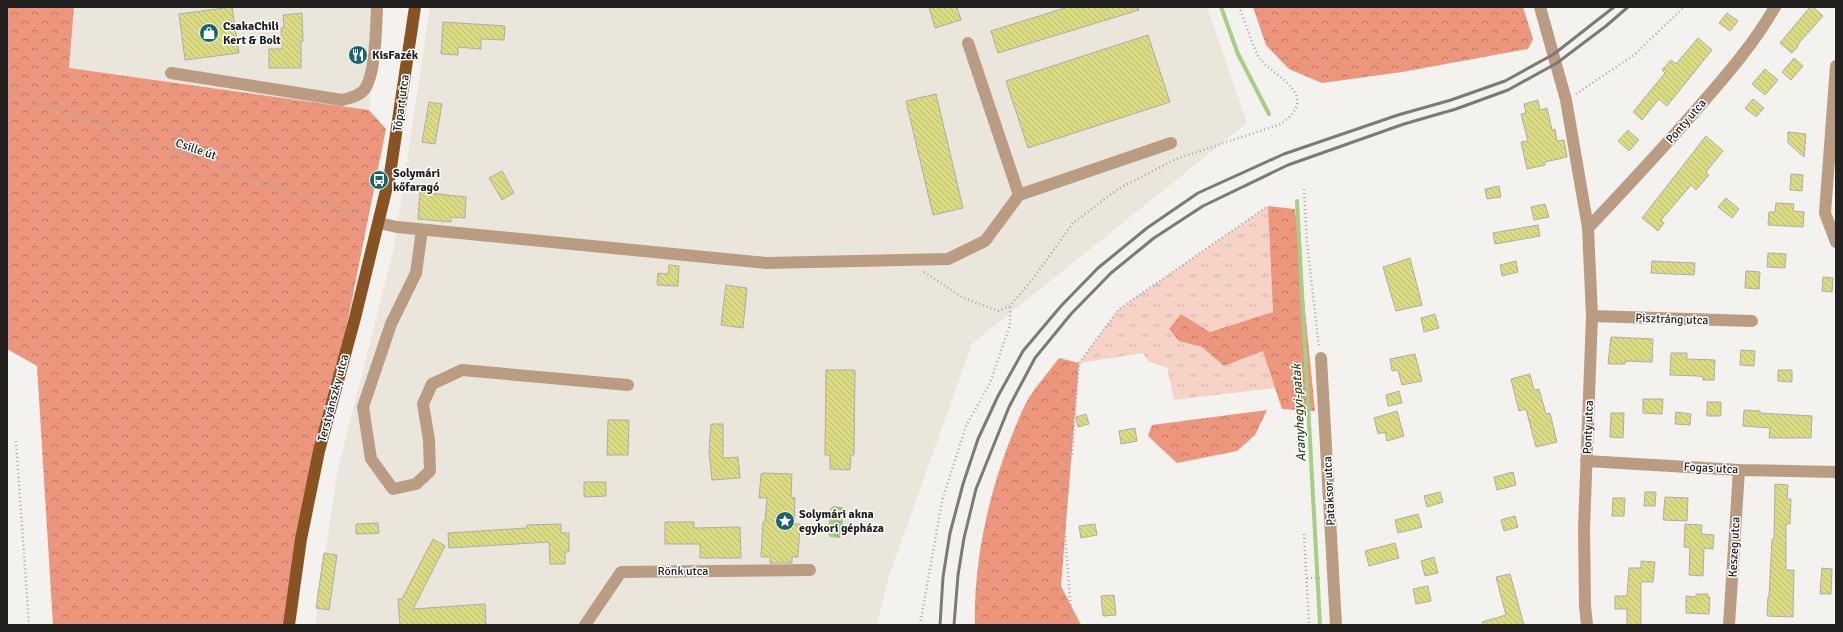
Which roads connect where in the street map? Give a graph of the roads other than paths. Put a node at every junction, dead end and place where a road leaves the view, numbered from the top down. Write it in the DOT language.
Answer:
graph roads {
  1 [pos="377,7"];
  2 [pos="415,7"];
  3 [pos="1540,7"];
  4 [pos="1775,7"];
  5 [pos="968,43"];
  6 [pos="1836,66"];
  7 [pos="171,73"];
  8 [pos="1836,81"];
  9 [pos="1170,143"];
  10 [pos="390,174"];
  11 [pos="1019,195"];
  12 [pos="379,223"];
  13 [pos="1588,228"];
  14 [pos="422,230"];
  15 [pos="1836,242"];
  16 [pos="1592,316"];
  17 [pos="1752,321"];
  18 [pos="1321,358"];
  19 [pos="628,384"];
  20 [pos="1586,461"];
  21 [pos="1739,470"];
  22 [pos="1836,472"];
  23 [pos="810,570"];
  24 [pos="289,625"];
  25 [pos="585,625"];
  26 [pos="1336,625"];
  27 [pos="1587,625"];
  28 [pos="1729,625"];
  1 -- 7 [label="street"];
  2 -- 10 [label="main road, Tópart utca"];
  3 -- 13 [label="street, Ponty utca"];
  4 -- 13 [label="street, Ponty utca"];
  5 -- 11 [label="street"];
  6 -- 8 [label="street"];
  8 -- 15 [label="street"];
  9 -- 11 [label="street"];
  10 -- 12 [label="main road, Terstyánszky utca"];
  11 -- 14 [label="street"];
  12 -- 14 [label="street"];
  12 -- 24 [label="main road, Terstyánszky utca"];
  13 -- 16 [label="street, Ponty utca"];
  14 -- 19 [label="street"];
  16 -- 17 [label="street, Pisztráng utca"];
  16 -- 20 [label="street, Ponty utca"];
  18 -- 26 [label="street, Pataksor utca"];
  20 -- 21 [label="street, Fogas utca"];
  20 -- 27 [label="street, Ponty utca"];
  21 -- 22 [label="street, Fogas utca"];
  21 -- 28 [label="street, Keszeg utca"];
  23 -- 25 [label="street, Rönk utca"];
}
